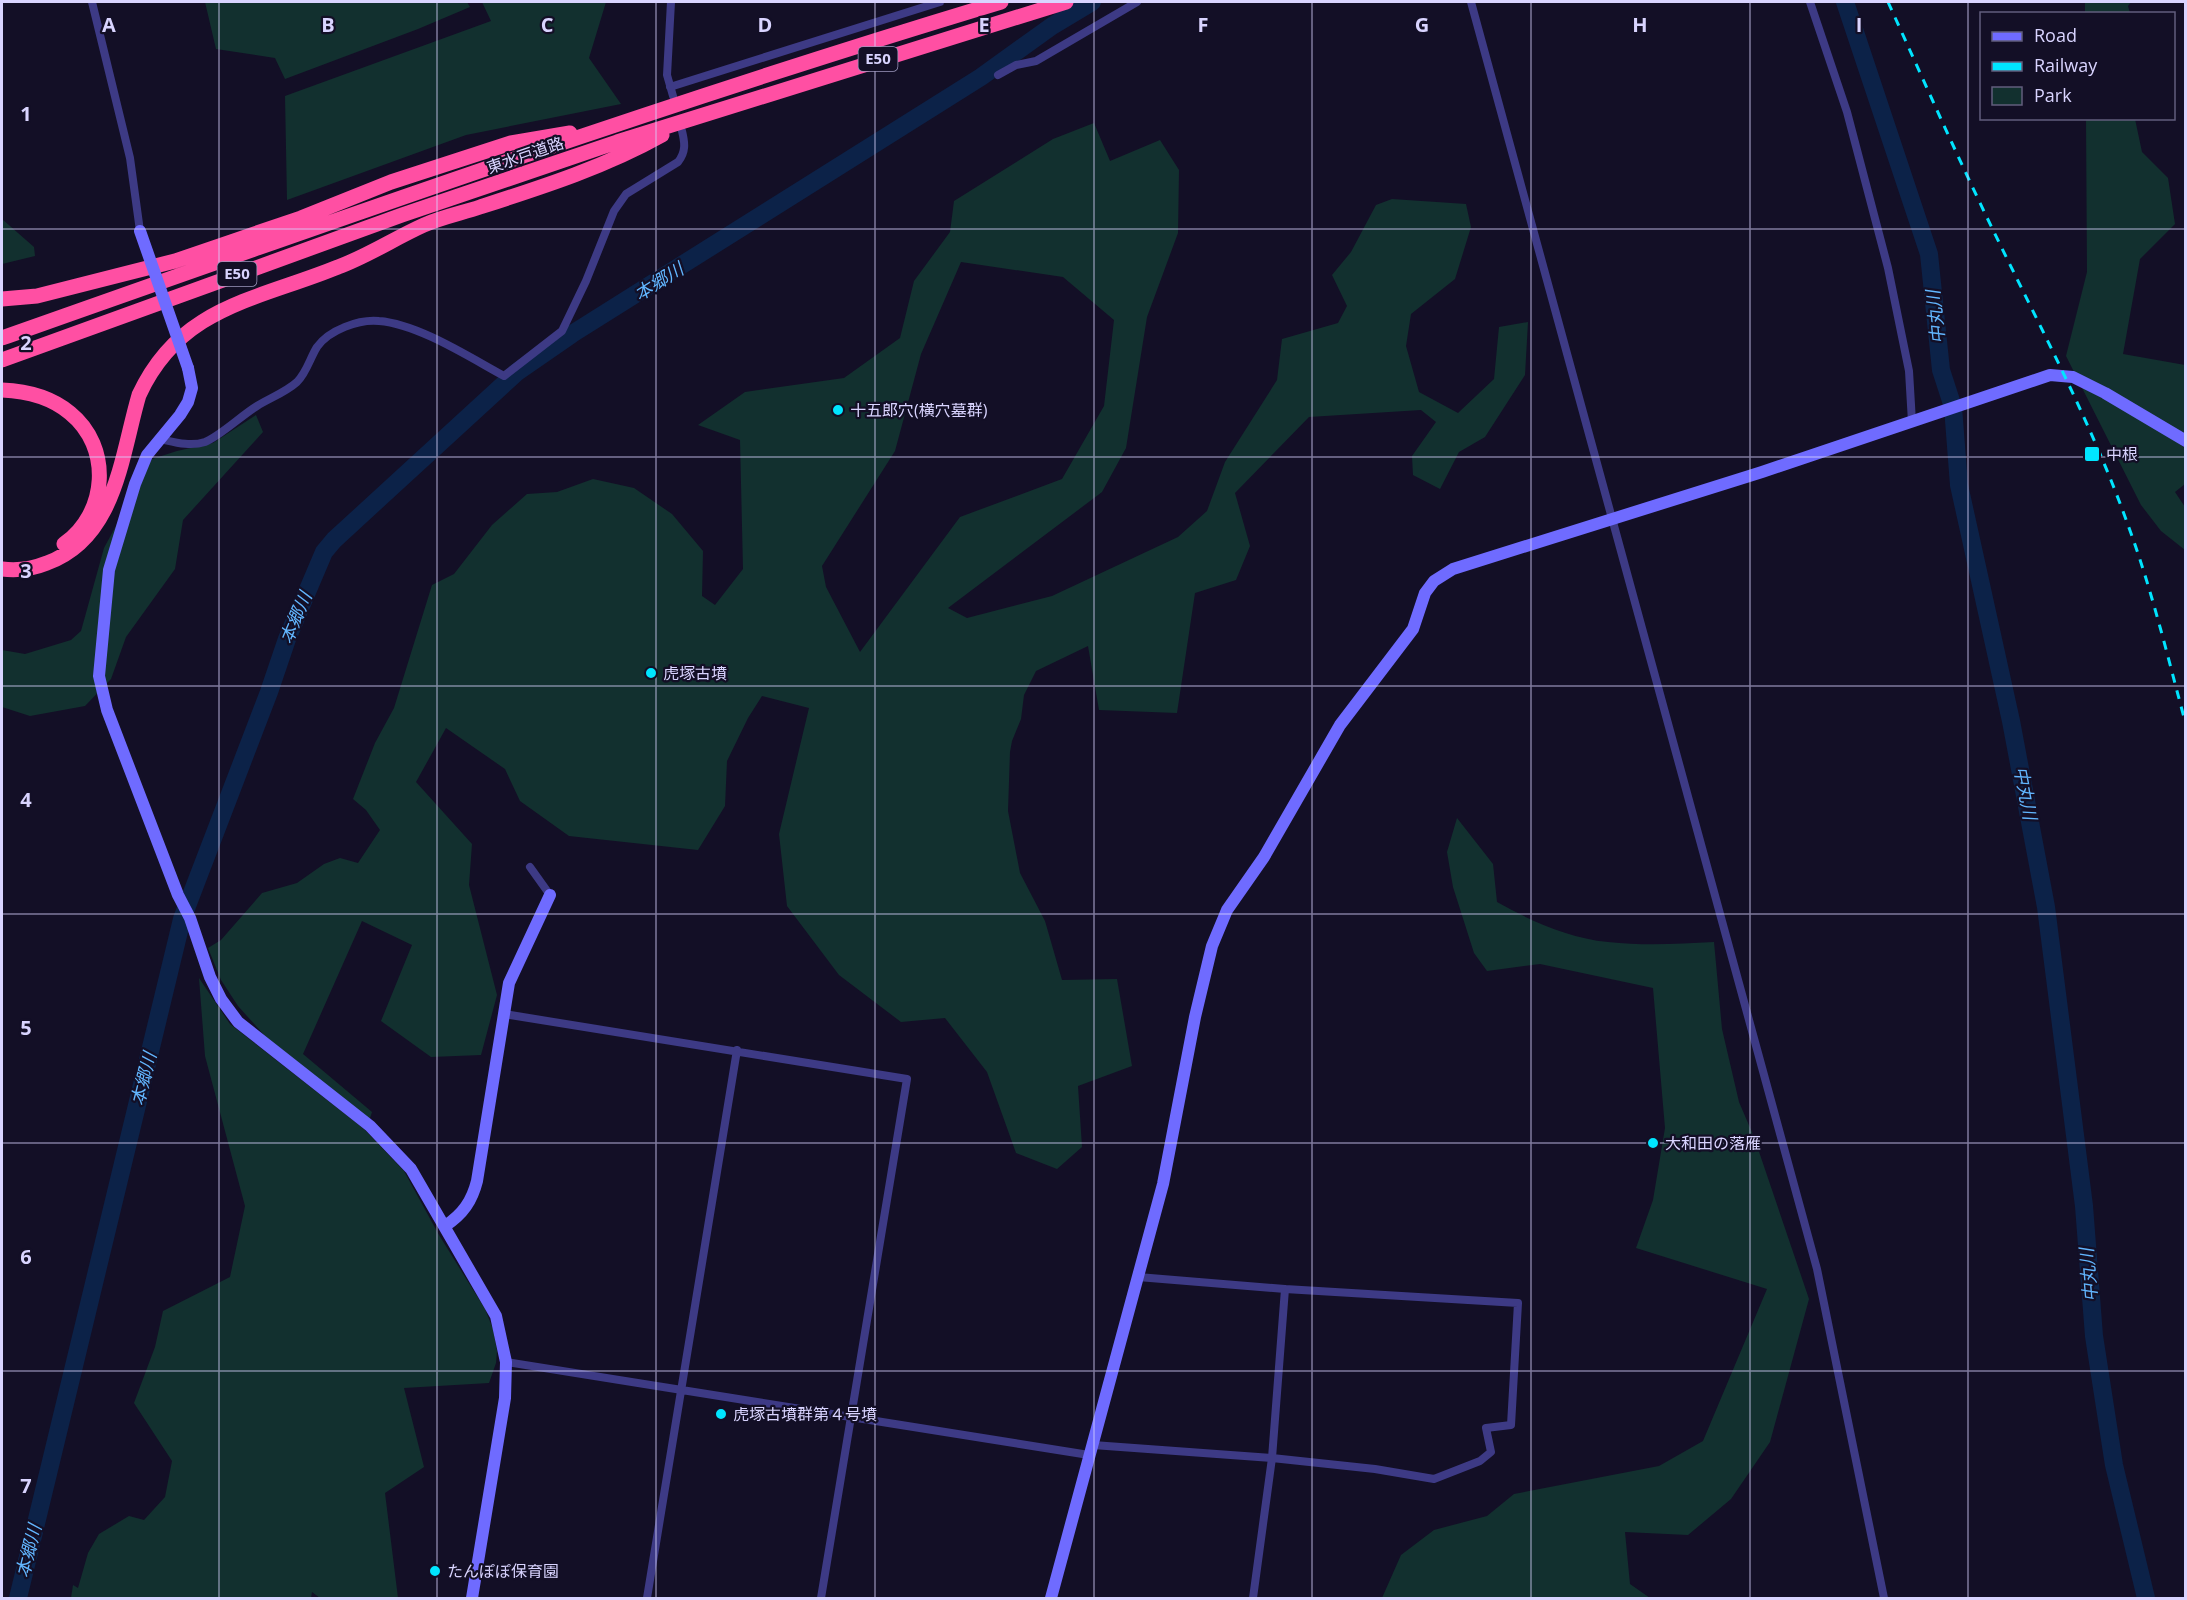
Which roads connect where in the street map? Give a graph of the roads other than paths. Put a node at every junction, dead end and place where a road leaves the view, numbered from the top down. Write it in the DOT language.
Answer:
graph roads {
  1 [pos="92,2"];
  2 [pos="671,2"];
  3 [pos="940,2"];
  4 [pos="1001,2"];
  5 [pos="1066,2"];
  6 [pos="1137,2"];
  7 [pos="1471,2"];
  8 [pos="1810,2"];
  9 [pos="998,75"];
  10 [pos="676,95"];
  11 [pos="686,124"];
  12 [pos="613,125"];
  13 [pos="140,231"];
  14 [pos="2,299"];
  15 [pos="2,339"];
  16 [pos="2,360"];
  17 [pos="2,390"];
  18 [pos="1912,422"];
  19 [pos="160,439"];
  20 [pos="2186,441"];
  21 [pos="1611,519"];
  22 [pos="2,559"];
  23 [pos="2,569"];
  24 [pos="530,867"];
  25 [pos="550,895"];
  26 [pos="504,1014"];
  27 [pos="737,1050"];
  28 [pos="445,1226"];
  29 [pos="1138,1277"];
  30 [pos="1285,1289"];
  31 [pos="506,1362"];
  32 [pos="681,1389"];
  33 [pos="851,1418"];
  34 [pos="1091,1450"];
  35 [pos="1272,1458"];
  36 [pos="472,1599"];
  37 [pos="647,1599"];
  38 [pos="821,1599"];
  39 [pos="1051,1599"];
  40 [pos="1253,1599"];
  41 [pos="1884,1599"];
  1 -- 13 [label="street"];
  2 -- 10 [label="street"];
  3 -- 10 [label="street"];
  4 -- 10 [label="highway, 東水戸道路 / E50"];
  5 -- 11 [label="highway, 東水戸道路 / E50"];
  6 -- 9 [label="street"];
  7 -- 21 [label="street"];
  8 -- 18 [label="street"];
  10 -- 12 [label="highway, 東水戸道路 / E50"];
  11 -- 16 [label="highway, 東水戸道路 / E50"];
  11 -- 19 [label="street"];
  11 -- 23 [label="highway"];
  12 -- 14 [label="highway"];
  12 -- 15 [label="highway, 東水戸道路 / E50"];
  13 -- 19 [label="street, bridge"];
  17 -- 22 [label="highway"];
  18 -- 20 [label="street"];
  18 -- 21 [label="street"];
  19 -- 28 [label="street"];
  21 -- 29 [label="street"];
  21 -- 41 [label="street"];
  24 -- 25 [label="street"];
  25 -- 26 [label="street"];
  26 -- 27 [label="street"];
  26 -- 28 [label="street"];
  27 -- 32 [label="street"];
  27 -- 33 [label="street"];
  28 -- 31 [label="street"];
  29 -- 30 [label="street"];
  29 -- 34 [label="street"];
  30 -- 35 [label="street"];
  30 -- 35 [label="street"];
  31 -- 32 [label="street"];
  31 -- 36 [label="street"];
  32 -- 33 [label="street"];
  32 -- 37 [label="street"];
  33 -- 34 [label="street"];
  33 -- 38 [label="street"];
  34 -- 35 [label="street"];
  34 -- 39 [label="street"];
  35 -- 40 [label="street"];
}
